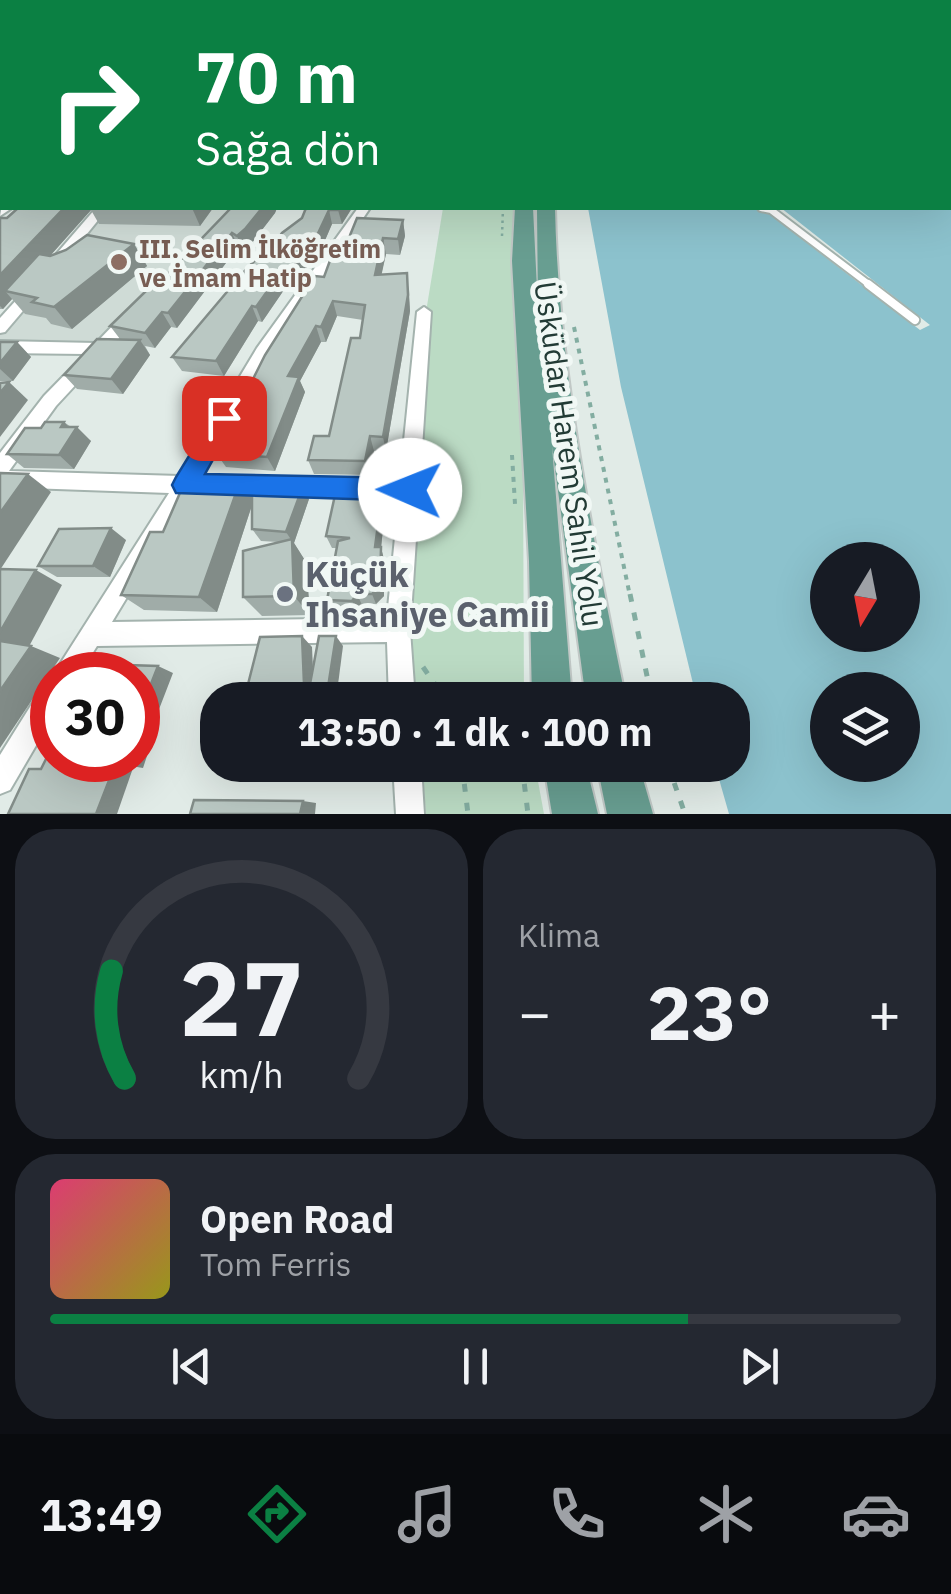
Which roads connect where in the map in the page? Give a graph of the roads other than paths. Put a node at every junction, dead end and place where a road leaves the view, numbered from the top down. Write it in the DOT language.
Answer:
graph roads {
  1 [pos="100,210"];
  2 [pos="363,210"];
  3 [pos="524,210"];
  4 [pos="546,210"];
  5 [pos="771,210"];
  6 [pos="138,309"];
  7 [pos="424,312"];
  8 [pos="915,320"];
  9 [pos="0,328"];
  10 [pos="0,346"];
  11 [pos="99,349"];
  12 [pos="0,468"];
  13 [pos="0,479"];
  14 [pos="185,485"];
  15 [pos="410,490"];
  16 [pos="398,630"];
  17 [pos="90,634"];
  18 [pos="79,652"];
  19 [pos="401,682"];
  20 [pos="551,682"];
  21 [pos="602,682"];
  22 [pos="30,731"];
  23 [pos="0,780"];
  24 [pos="407,782"];
  25 [pos="568,782"];
  26 [pos="622,782"];
  27 [pos="410,814"];
  28 [pos="574,814"];
  29 [pos="630,814"];
  1 -- 9 [label="street"];
  2 -- 14 [label="street"];
  3 -- 20 [label="main road, Üsküdar Harem Sahil Yolu"];
  4 -- 21 [label="main road, Üsküdar Harem Sahil Yolu"];
  5 -- 8 [label="lane"];
  6 -- 11 [label="street"];
  7 -- 15 [label="street"];
  10 -- 11 [label="street"];
  11 -- 12 [label="street"];
  13 -- 14 [label="street"];
  14 -- 15 [label="street"];
  14 -- 17 [label="street"];
  15 -- 16 [label="street"];
  16 -- 17 [label="street"];
  16 -- 19 [label="street"];
  17 -- 18 [label="street"];
  22 -- 23 [label="street"];
  24 -- 27 [label="street"];
  25 -- 28 [label="main road"];
  26 -- 29 [label="main road"];
}
